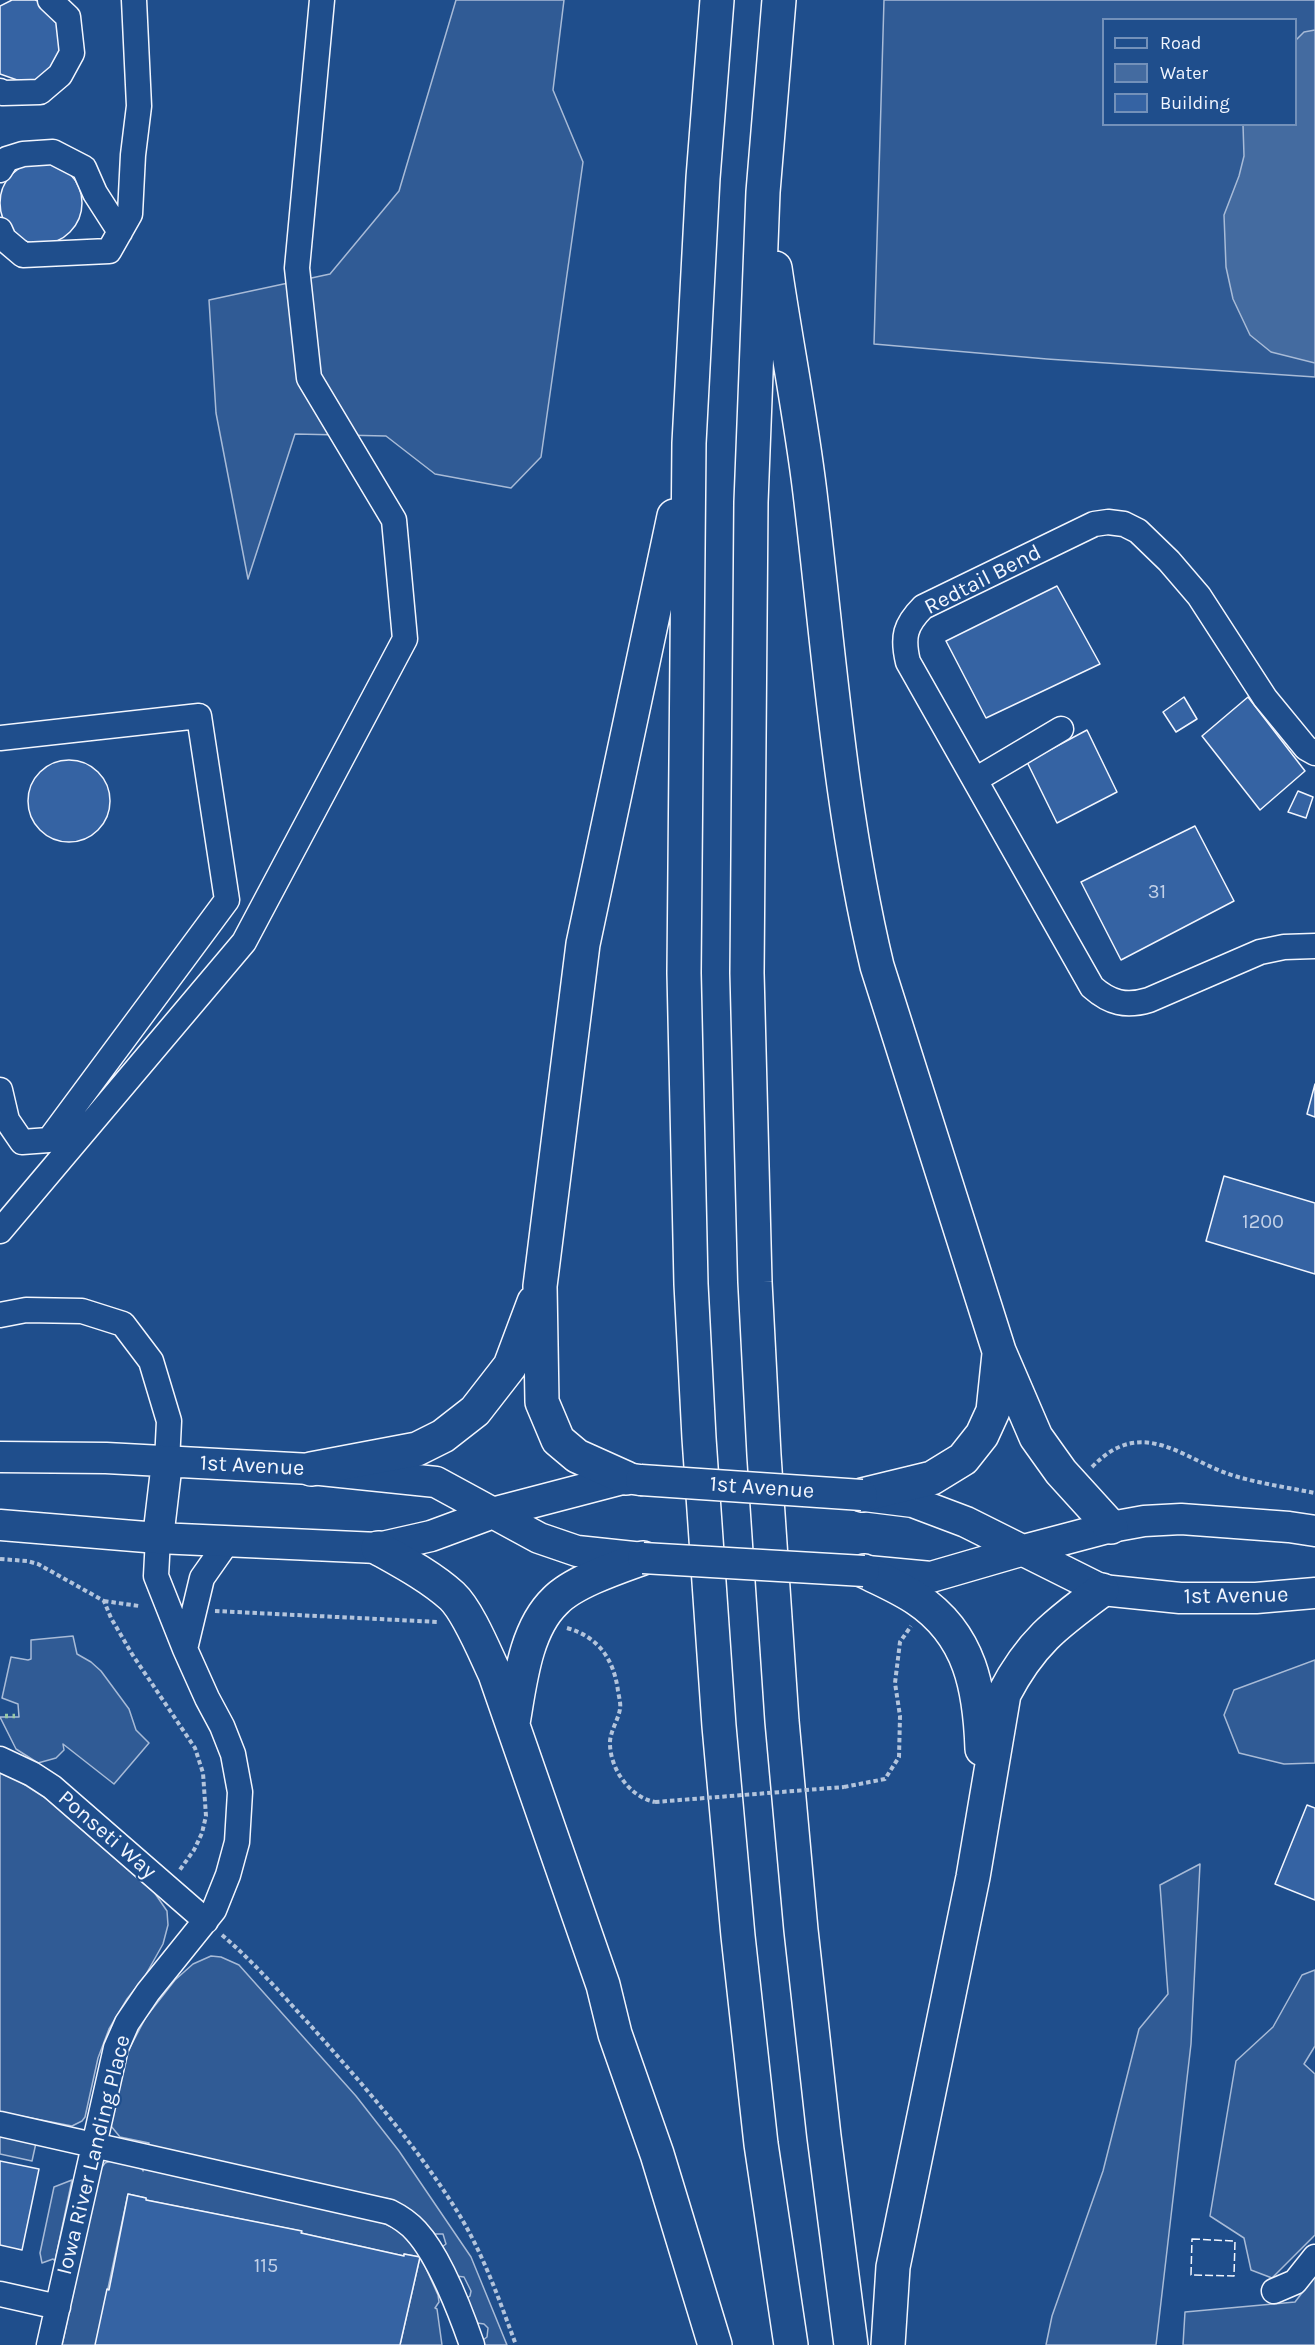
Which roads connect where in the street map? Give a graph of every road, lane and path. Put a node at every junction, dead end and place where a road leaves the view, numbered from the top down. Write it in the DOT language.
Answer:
graph roads {
  1 [pos="50,0"];
  2 [pos="134,0"];
  3 [pos="322,0"];
  4 [pos="717,0"];
  5 [pos="779,0"];
  6 [pos="0,91"];
  7 [pos="0,170"];
  8 [pos="763,192"];
  9 [pos="0,230"];
  10 [pos="120,232"];
  11 [pos="689,443"];
  12 [pos="1061,729"];
  13 [pos="0,738"];
  14 [pos="1315,753"];
  15 [pos="975,780"];
  16 [pos="1315,946"];
  17 [pos="0,1090"];
  18 [pos="0,1231"];
  19 [pos="540,1286"];
  20 [pos="0,1315"];
  21 [pos="999,1351"];
  22 [pos="0,1457"];
  23 [pos="167,1462"];
  24 [pos="310,1469"];
  25 [pos="1088,1472"];
  26 [pos="633,1479"];
  27 [pos="1315,1492"];
  28 [pos="862,1495"];
  29 [pos="496,1512"];
  30 [pos="0,1525"];
  31 [pos="1111,1527"];
  32 [pos="1315,1531"];
  33 [pos="158,1538"];
  34 [pos="228,1541"];
  35 [pos="378,1548"];
  36 [pos="1023,1550"];
  37 [pos="643,1558"];
  38 [pos="0,1559"];
  39 [pos="864,1571"];
  40 [pos="1102,1590"];
  41 [pos="1315,1593"];
  42 [pos="104,1601"];
  43 [pos="139,1606"];
  44 [pos="209,1611"];
  45 [pos="915,1621"];
  46 [pos="446,1623"];
  47 [pos="564,1627"];
  48 [pos="185,1649"];
  49 [pos="513,1725"];
  50 [pos="0,1759"];
  51 [pos="984,1811"];
  52 [pos="194,1850"];
  53 [pos="206,1921"];
  54 [pos="0,2124"];
  55 [pos="94,2145"];
  56 [pos="1315,2257"];
  57 [pos="1274,2291"];
  58 [pos="0,2294"];
  59 [pos="58,2307"];
  60 [pos="49,2345"];
  61 [pos="472,2345"];
  62 [pos="516,2345"];
  63 [pos="715,2345"];
  64 [pos="790,2345"];
  65 [pos="851,2345"];
  66 [pos="888,2345"];
  1 -- 6 [label="street"];
  2 -- 10 [label="street"];
  3 -- 18 [label="street"];
  4 -- 11 [label="highway"];
  5 -- 8 [label="highway"];
  7 -- 10 [label="street"];
  8 -- 21 [label="highway"];
  8 -- 65 [label="highway"];
  9 -- 10 [label="street"];
  11 -- 19 [label="highway"];
  11 -- 64 [label="highway"];
  12 -- 15 [label="street"];
  13 -- 17 [label="street"];
  14 -- 15 [label="street, Redtail Bend"];
  15 -- 16 [label="street, Redtail Bend"];
  19 -- 24 [label="highway"];
  19 -- 26 [label="highway"];
  20 -- 23 [label="street"];
  21 -- 28 [label="highway"];
  21 -- 31 [label="highway"];
  22 -- 23 [label="main road, 1st Avenue"];
  23 -- 24 [label="main road, 1st Avenue"];
  23 -- 33 [label="main road"];
  24 -- 29 [label="main road, 1st Avenue"];
  25 -- 27 [label="path"];
  26 -- 28 [label="main road, 1st Avenue, bridge"];
  26 -- 29 [label="main road, 1st Avenue"];
  28 -- 36 [label="main road, 1st Avenue"];
  29 -- 35 [label="main road, 1st Avenue"];
  29 -- 37 [label="main road, 1st Avenue"];
  30 -- 33 [label="main road, 1st Avenue"];
  31 -- 32 [label="main road, 1st Avenue"];
  31 -- 36 [label="main road, 1st Avenue"];
  33 -- 34 [label="main road, 1st Avenue"];
  33 -- 48 [label="street, Iowa River Landing Place"];
  34 -- 35 [label="main road, 1st Avenue"];
  34 -- 48 [label="street"];
  35 -- 49 [label="highway"];
  36 -- 39 [label="main road, 1st Avenue"];
  36 -- 40 [label="main road, 1st Avenue"];
  37 -- 39 [label="main road, 1st Avenue, bridge"];
  37 -- 49 [label="highway"];
  38 -- 42 [label="path"];
  39 -- 51 [label="highway"];
  40 -- 41 [label="main road, 1st Avenue"];
  40 -- 51 [label="highway"];
  42 -- 43 [label="path"];
  42 -- 52 [label="path"];
  44 -- 46 [label="path"];
  45 -- 47 [label="path, bridge"];
  48 -- 53 [label="street, Iowa River Landing Place"];
  49 -- 63 [label="highway"];
  50 -- 53 [label="street, Ponseti Way"];
  51 -- 66 [label="highway"];
  53 -- 55 [label="street, Iowa River Landing Place"];
  53 -- 62 [label="path"];
  54 -- 55 [label="street"];
  55 -- 59 [label="street, Iowa River Landing Place"];
  55 -- 61 [label="street"];
  56 -- 57 [label="street"];
  58 -- 59 [label="street"];
  59 -- 60 [label="street, Iowa River Landing Place"];
}
